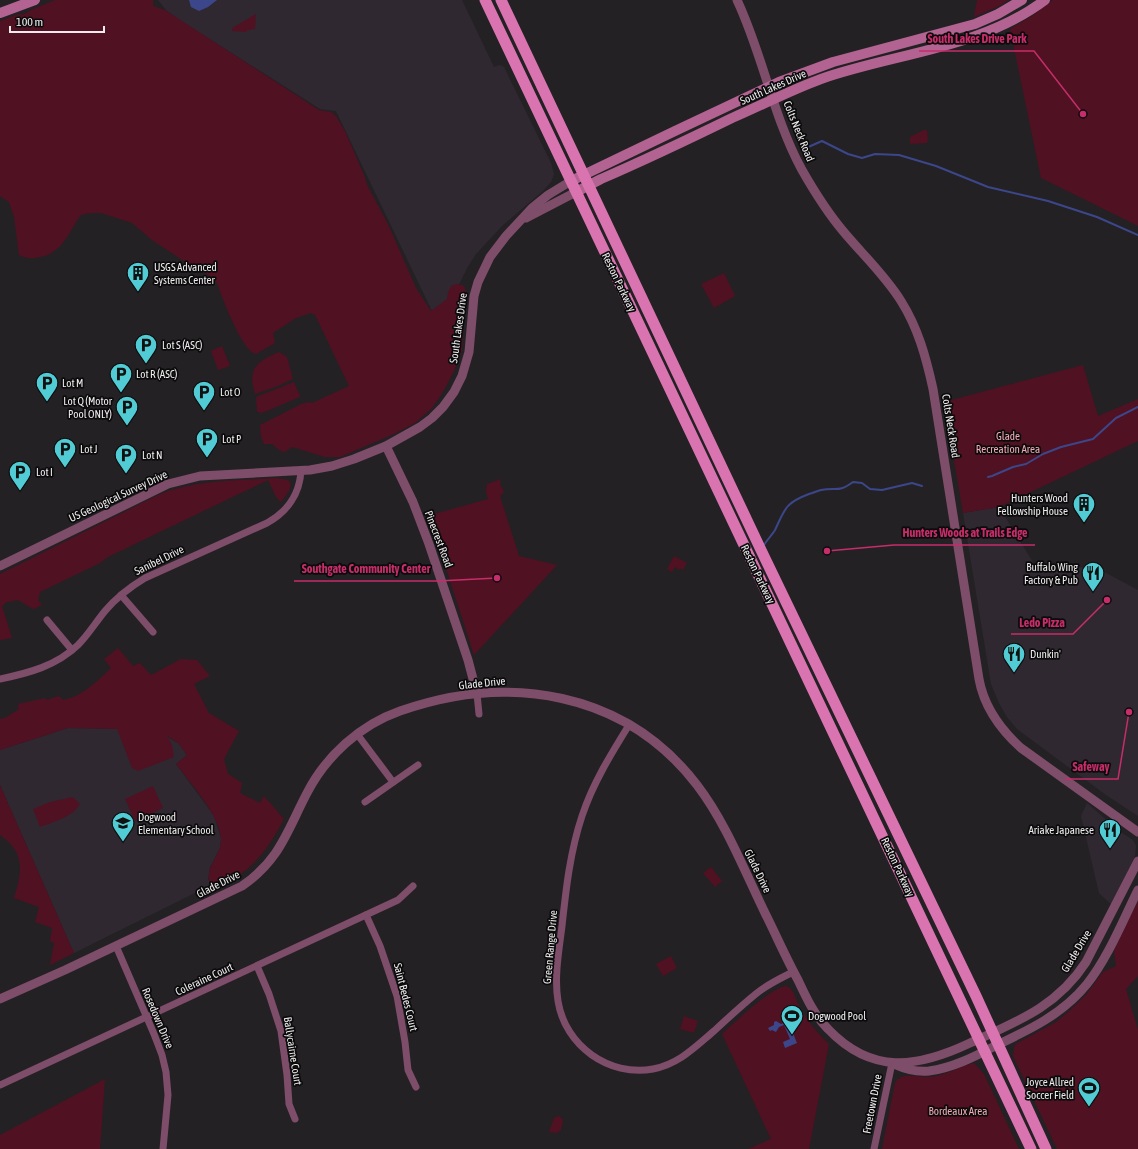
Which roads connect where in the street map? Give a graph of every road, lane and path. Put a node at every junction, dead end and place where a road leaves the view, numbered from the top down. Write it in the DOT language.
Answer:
graph roads {
  1 [pos="35,0"];
  2 [pos="485,0"];
  3 [pos="501,0"];
  4 [pos="737,0"];
  5 [pos="1022,0"];
  6 [pos="1044,0"];
  7 [pos="0,13"];
  8 [pos="948,31"];
  9 [pos="951,44"];
  10 [pos="769,87"];
  11 [pos="773,99"];
  12 [pos="584,174"];
  13 [pos="570,181"];
  14 [pos="589,185"];
  15 [pos="576,192"];
  16 [pos="520,222"];
  17 [pos="386,446"];
  18 [pos="301,470"];
  19 [pos="0,566"];
  20 [pos="121,595"];
  21 [pos="46,620"];
  22 [pos="153,632"];
  23 [pos="72,650"];
  24 [pos="0,679"];
  25 [pos="477,694"];
  26 [pos="479,714"];
  27 [pos="629,725"];
  28 [pos="357,734"];
  29 [pos="418,766"];
  30 [pos="393,782"];
  31 [pos="365,802"];
  32 [pos="1138,832"];
  33 [pos="1138,861"];
  34 [pos="413,886"];
  35 [pos="1138,890"];
  36 [pos="366,915"];
  37 [pos="116,946"];
  38 [pos="257,966"];
  39 [pos="793,972"];
  40 [pos="0,999"];
  41 [pos="147,1017"];
  42 [pos="993,1033"];
  43 [pos="980,1039"];
  44 [pos="998,1045"];
  45 [pos="985,1051"];
  46 [pos="892,1063"];
  47 [pos="0,1085"];
  48 [pos="416,1087"];
  49 [pos="295,1119"];
  50 [pos="163,1149"];
  51 [pos="874,1149"];
  52 [pos="1031,1149"];
  53 [pos="1046,1149"];
  1 -- 7 [label="main road"];
  2 -- 13 [label="main road, Reston Parkway"];
  3 -- 12 [label="main road, Reston Parkway"];
  4 -- 10 [label="street, Colts Neck Road"];
  5 -- 8 [label="main road, South Lakes Drive"];
  6 -- 9 [label="main road, South Lakes Drive"];
  8 -- 9 [label="street"];
  8 -- 10 [label="main road, South Lakes Drive"];
  9 -- 11 [label="main road, South Lakes Drive"];
  10 -- 11 [label="street, Colts Neck Road"];
  10 -- 12 [label="main road, South Lakes Drive"];
  11 -- 14 [label="main road, South Lakes Drive"];
  11 -- 32 [label="street, Colts Neck Road"];
  12 -- 13 [label="main road, South Lakes Drive"];
  12 -- 14 [label="main road, Reston Parkway"];
  13 -- 15 [label="main road, Reston Parkway"];
  13 -- 16 [label="street, South Lakes Drive"];
  14 -- 15 [label="main road, South Lakes Drive"];
  14 -- 42 [label="main road, Reston Parkway"];
  15 -- 16 [label="street, South Lakes Drive"];
  15 -- 43 [label="main road, Reston Parkway"];
  16 -- 17 [label="street, South Lakes Drive"];
  17 -- 18 [label="street, South Lakes Drive"];
  17 -- 25 [label="street, Pinecrest Road"];
  18 -- 19 [label="street, US Geological Survey Drive"];
  18 -- 20 [label="street, Sanibel Drive"];
  20 -- 22 [label="street"];
  20 -- 23 [label="street, Sanibel Drive"];
  21 -- 23 [label="street"];
  23 -- 24 [label="street, Sanibel Drive"];
  25 -- 26 [label="street, Pinecrest Road"];
  25 -- 27 [label="street, Glade Drive"];
  25 -- 28 [label="street, Glade Drive"];
  27 -- 39 [label="street, Glade Drive"];
  27 -- 39 [label="street, Green Range Drive"];
  28 -- 30 [label="street"];
  28 -- 37 [label="street, Glade Drive"];
  29 -- 30 [label="street"];
  30 -- 31 [label="street"];
  33 -- 42 [label="street, Glade Drive"];
  34 -- 36 [label="street, Coleraine Court"];
  35 -- 44 [label="street, Glade Drive"];
  36 -- 38 [label="street, Coleraine Court"];
  36 -- 48 [label="street, Saint Bedes Court"];
  37 -- 40 [label="street, Glade Drive"];
  37 -- 41 [label="street, Rosedown Drive"];
  38 -- 41 [label="street, Coleraine Court"];
  38 -- 49 [label="street, Ballycairne Court"];
  39 -- 46 [label="street, Glade Drive"];
  41 -- 47 [label="street, Coleraine Court"];
  41 -- 50 [label="street, Rosedown Drive"];
  42 -- 43 [label="street, Glade Drive"];
  42 -- 44 [label="main road, Reston Parkway"];
  43 -- 45 [label="main road, Reston Parkway"];
  43 -- 46 [label="street, Glade Drive"];
  44 -- 45 [label="street, Glade Drive"];
  44 -- 53 [label="main road, Reston Parkway"];
  45 -- 46 [label="street, Glade Drive"];
  45 -- 52 [label="main road, Reston Parkway"];
  46 -- 51 [label="street, Freetown Drive"];
}
